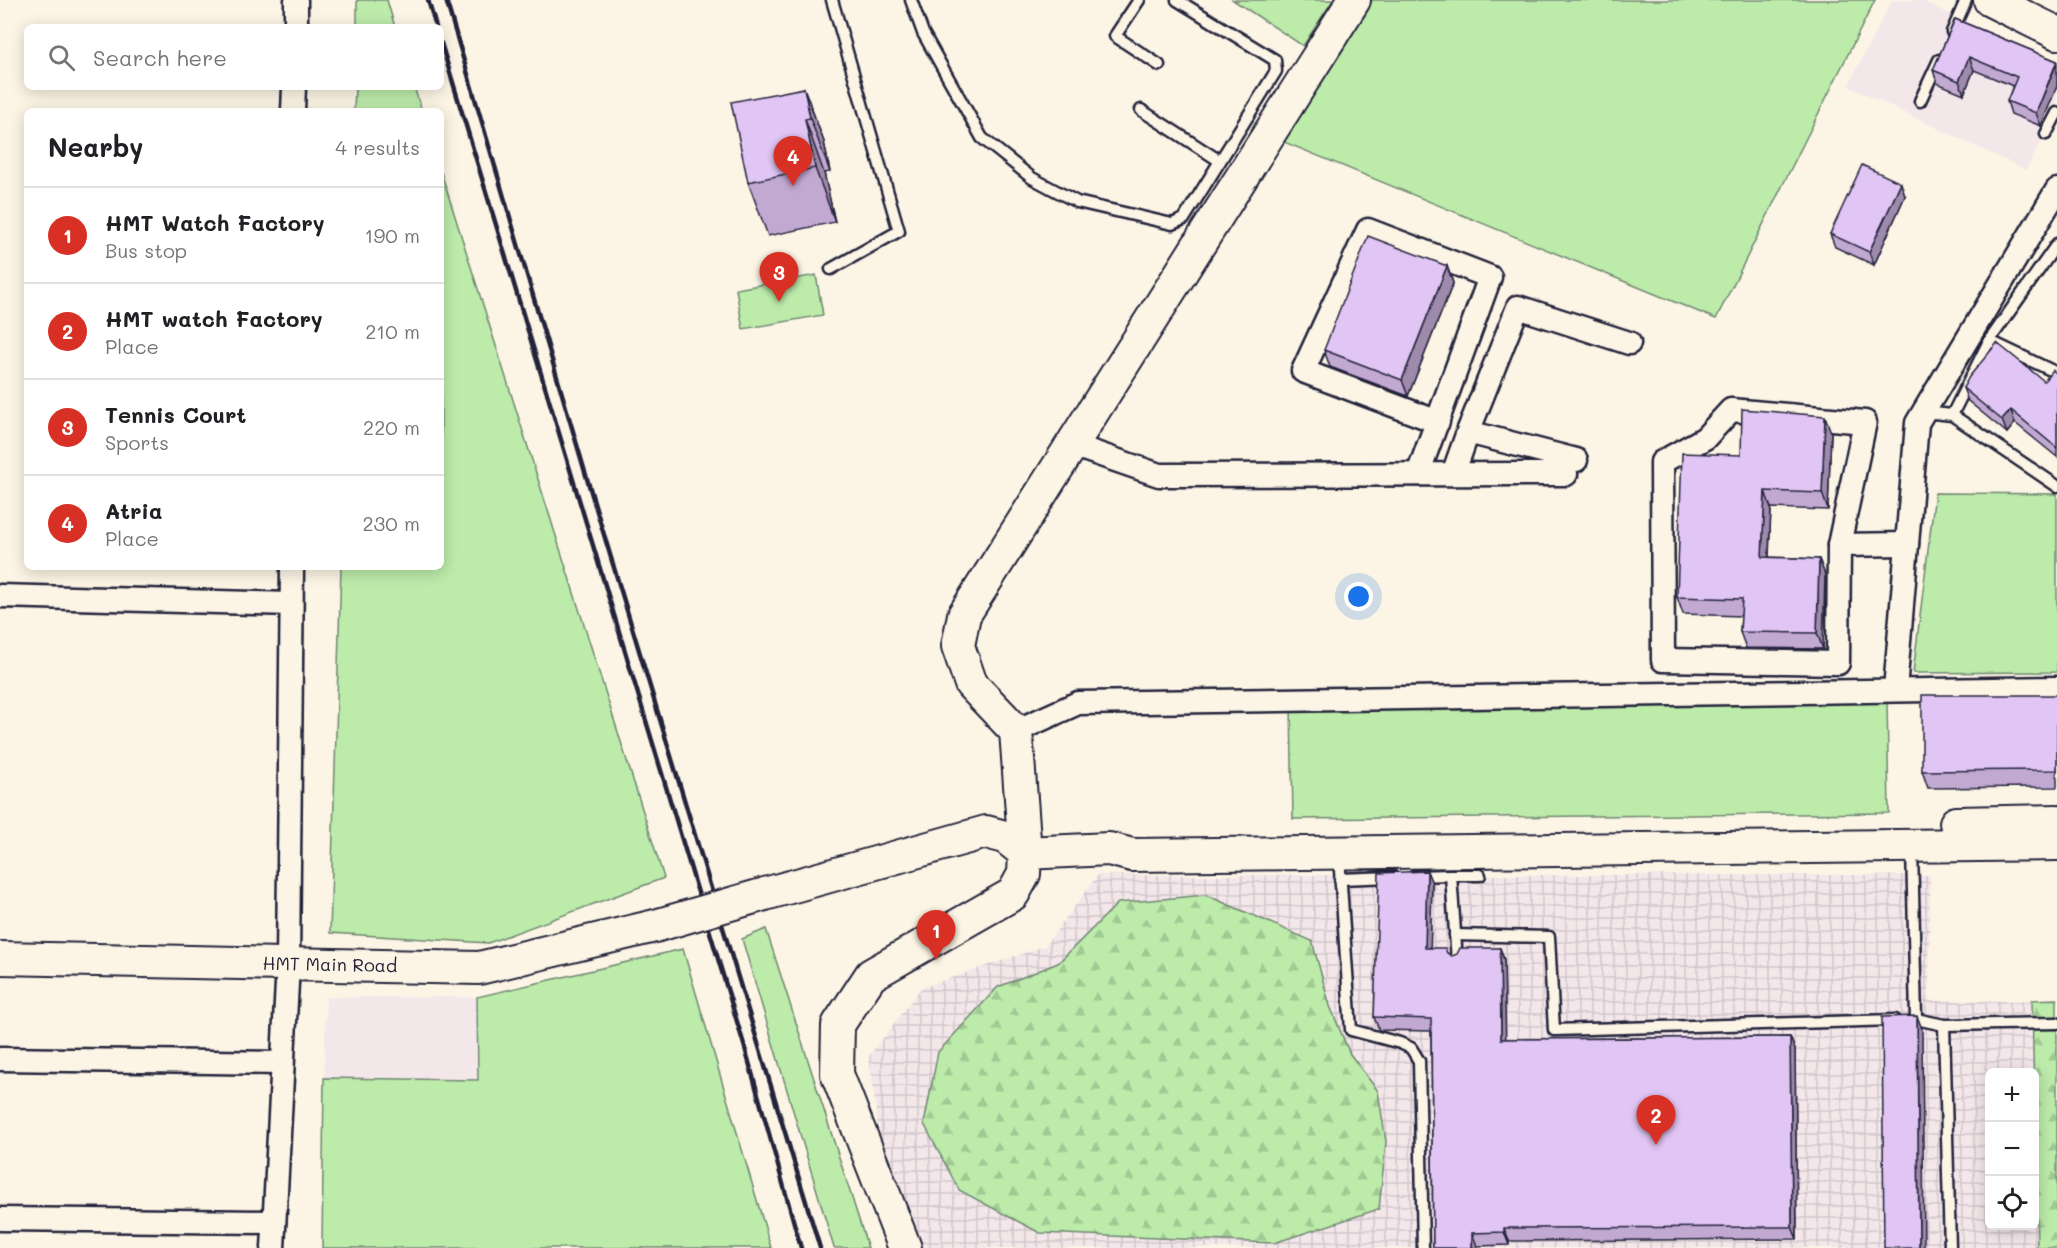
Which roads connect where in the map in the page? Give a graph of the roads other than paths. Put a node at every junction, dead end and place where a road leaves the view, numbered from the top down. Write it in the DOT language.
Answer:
graph roads {
  1 [pos="296,0"];
  2 [pos="832,0"];
  3 [pos="911,0"];
  4 [pos="1139,0"];
  5 [pos="1177,0"];
  6 [pos="1354,0"];
  7 [pos="1966,0"];
  8 [pos="1990,0"];
  9 [pos="296,24"];
  10 [pos="2057,33"];
  11 [pos="1159,65"];
  12 [pos="294,90"];
  13 [pos="1920,101"];
  14 [pos="293,108"];
  15 [pos="1141,110"];
  16 [pos="2057,113"];
  17 [pos="2046,134"];
  18 [pos="1220,161"];
  19 [pos="2057,190"];
  20 [pos="2057,244"];
  21 [pos="831,269"];
  22 [pos="1989,341"];
  23 [pos="1629,343"];
  24 [pos="2057,373"];
  25 [pos="1924,412"];
  26 [pos="1952,415"];
  27 [pos="1438,422"];
  28 [pos="1468,432"];
  29 [pos="1072,445"];
  30 [pos="1418,474"];
  31 [pos="1454,474"];
  32 [pos="2057,486"];
  33 [pos="1907,544"];
  34 [pos="1839,545"];
  35 [pos="291,570"];
  36 [pos="0,596"];
  37 [pos="291,604"];
  38 [pos="2057,688"];
  39 [pos="1895,690"];
  40 [pos="1016,731"];
  41 [pos="2057,821"];
  42 [pos="2057,844"];
  43 [pos="1912,845"];
  44 [pos="1109,849"];
  45 [pos="1025,853"];
  46 [pos="1339,866"];
  47 [pos="1451,875"];
  48 [pos="1480,875"];
  49 [pos="1455,934"];
  50 [pos="0,957"];
  51 [pos="1457,960"];
  52 [pos="288,964"];
  53 [pos="1916,1019"];
  54 [pos="2057,1023"];
  55 [pos="1944,1025"];
  56 [pos="0,1059"];
  57 [pos="282,1063"];
  58 [pos="0,1219"];
  59 [pos="274,1222"];
  60 [pos="273,1248"];
  61 [pos="905,1248"];
  62 [pos="1423,1248"];
  63 [pos="1950,1248"];
  1 -- 9 [label="street"];
  2 -- 21 [label="lane"];
  3 -- 18 [label="lane"];
  4 -- 11 [label="lane"];
  5 -- 18 [label="lane"];
  6 -- 29 [label="street"];
  7 -- 13 [label="lane"];
  8 -- 10 [label="street"];
  12 -- 14 [label="street"];
  15 -- 18 [label="lane"];
  16 -- 17 [label="lane"];
  19 -- 25 [label="street"];
  20 -- 22 [label="lane"];
  22 -- 24 [label="lane"];
  22 -- 26 [label="lane"];
  23 -- 28 [label="street"];
  25 -- 26 [label="lane"];
  25 -- 33 [label="street"];
  26 -- 32 [label="lane"];
  27 -- 27 [label="street"];
  27 -- 30 [label="street"];
  28 -- 31 [label="street"];
  28 -- 31 [label="street"];
  29 -- 30 [label="street"];
  29 -- 40 [label="street"];
  30 -- 31 [label="street"];
  33 -- 34 [label="street"];
  33 -- 39 [label="street"];
  34 -- 34 [label="street"];
  35 -- 37 [label="street"];
  36 -- 37 [label="street"];
  37 -- 52 [label="street"];
  38 -- 39 [label="street"];
  39 -- 40 [label="street"];
  40 -- 45 [label="street"];
  41 -- 44 [label="street"];
  42 -- 43 [label="street"];
  43 -- 46 [label="street"];
  43 -- 53 [label="lane"];
  44 -- 45 [label="street"];
  44 -- 46 [label="street"];
  45 -- 52 [label="street, HMT Main Road, bridge"];
  45 -- 61 [label="street"];
  46 -- 47 [label="lane"];
  46 -- 62 [label="lane"];
  47 -- 48 [label="lane"];
  47 -- 49 [label="lane"];
  49 -- 51 [label="lane"];
  49 -- 53 [label="lane"];
  50 -- 52 [label="street, HMT Main Road"];
  52 -- 57 [label="street"];
  53 -- 55 [label="lane"];
  54 -- 55 [label="lane"];
  55 -- 63 [label="lane"];
  56 -- 57 [label="street"];
  57 -- 59 [label="street"];
  58 -- 59 [label="street"];
  59 -- 60 [label="street"];
}
